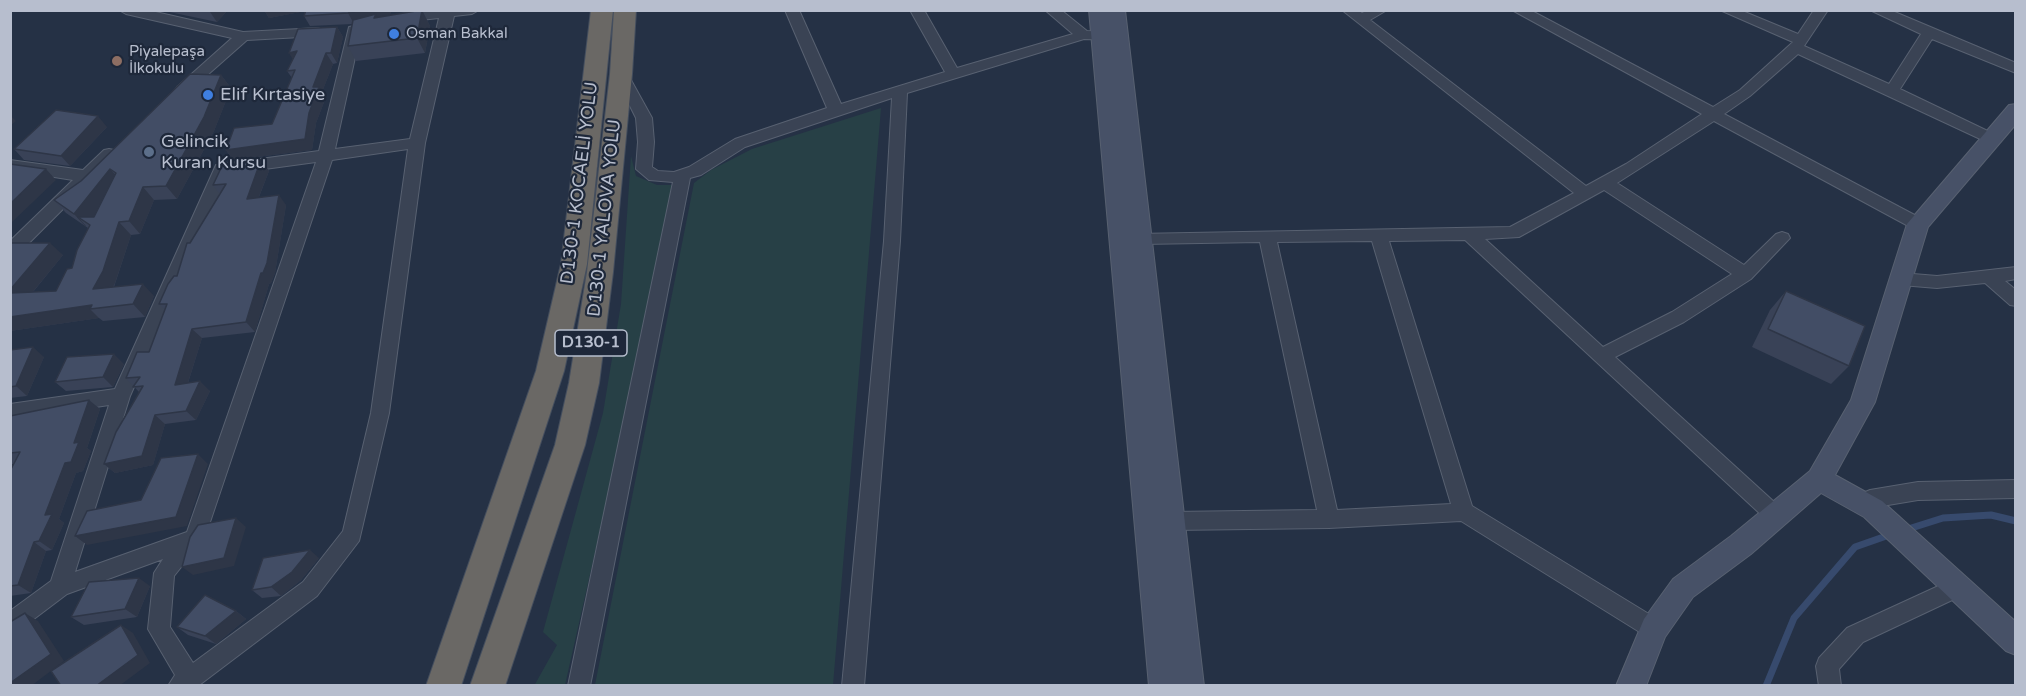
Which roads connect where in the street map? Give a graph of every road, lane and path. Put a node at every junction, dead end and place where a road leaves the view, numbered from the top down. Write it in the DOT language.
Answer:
graph roads {
  1 [pos="126,10"];
  2 [pos="472,10"];
  3 [pos="602,10"];
  4 [pos="625,10"];
  5 [pos="792,10"];
  6 [pos="917,10"];
  7 [pos="1052,10"];
  8 [pos="1098,10"];
  9 [pos="1116,10"];
  10 [pos="1380,10"];
  11 [pos="1519,10"];
  12 [pos="1727,10"];
  13 [pos="1821,10"];
  14 [pos="1877,10"];
  15 [pos="413,13"];
  16 [pos="447,15"];
  17 [pos="1354,15"];
  18 [pos="389,21"];
  19 [pos="1929,33"];
  20 [pos="243,36"];
  21 [pos="1101,36"];
  22 [pos="1798,44"];
  23 [pos="2016,69"];
  24 [pos="621,74"];
  25 [pos="952,74"];
  26 [pos="1892,91"];
  27 [pos="900,92"];
  28 [pos="173,98"];
  29 [pos="836,110"];
  30 [pos="2016,110"];
  31 [pos="1712,113"];
  32 [pos="1991,139"];
  33 [pos="417,143"];
  34 [pos="120,145"];
  35 [pos="326,155"];
  36 [pos="10,165"];
  37 [pos="684,174"];
  38 [pos="85,176"];
  39 [pos="1605,183"];
  40 [pos="1586,194"];
  41 [pos="1918,224"];
  42 [pos="1469,234"];
  43 [pos="1379,235"];
  44 [pos="1267,236"];
  45 [pos="1142,238"];
  46 [pos="1782,238"];
  47 [pos="10,252"];
  48 [pos="2016,273"];
  49 [pos="1745,274"];
  50 [pos="1990,277"];
  51 [pos="1901,279"];
  52 [pos="2016,300"];
  53 [pos="1601,356"];
  54 [pos="121,396"];
  55 [pos="10,412"];
  56 [pos="1821,475"];
  57 [pos="2016,489"];
  58 [pos="1875,505"];
  59 [pos="1464,512"];
  60 [pos="1776,516"];
  61 [pos="1329,519"];
  62 [pos="1172,521"];
  63 [pos="195,537"];
  64 [pos="1919,544"];
  65 [pos="60,587"];
  66 [pos="1958,587"];
  67 [pos="10,624"];
  68 [pos="2016,624"];
  69 [pos="1654,629"];
  70 [pos="2016,641"];
  71 [pos="453,656"];
  72 [pos="491,674"];
  73 [pos="184,681"];
  74 [pos="579,686"];
  75 [pos="853,686"];
  76 [pos="1164,686"];
  77 [pos="1190,686"];
  78 [pos="1630,686"];
  79 [pos="1830,686"];
  1 -- 20 [label="street"];
  2 -- 16 [label="street"];
  3 -- 71 [label="highway, D130-1 KOCAELİ YOLU / D130-1"];
  4 -- 24 [label="highway, D130-1 YALOVA YOLU / D130-1"];
  5 -- 29 [label="street"];
  6 -- 25 [label="street"];
  7 -- 21 [label="street"];
  8 -- 21 [label="main road"];
  9 -- 21 [label="main road"];
  10 -- 17 [label="street"];
  11 -- 31 [label="street"];
  12 -- 22 [label="street"];
  13 -- 22 [label="street"];
  14 -- 19 [label="street"];
  15 -- 16 [label="street"];
  15 -- 18 [label="street"];
  16 -- 33 [label="street"];
  17 -- 40 [label="street"];
  19 -- 23 [label="street"];
  19 -- 26 [label="street"];
  20 -- 28 [label="street"];
  20 -- 35 [label="street"];
  21 -- 25 [label="street"];
  21 -- 45 [label="main road"];
  21 -- 76 [label="main road"];
  22 -- 26 [label="street"];
  22 -- 31 [label="street"];
  24 -- 37 [label="street"];
  24 -- 72 [label="highway, D130-1 YALOVA YOLU / D130-1"];
  25 -- 27 [label="street"];
  26 -- 32 [label="street"];
  27 -- 29 [label="street"];
  27 -- 75 [label="street"];
  29 -- 37 [label="street"];
  30 -- 32 [label="main road"];
  31 -- 39 [label="street"];
  31 -- 41 [label="street"];
  32 -- 41 [label="main road"];
  33 -- 35 [label="street"];
  33 -- 73 [label="street"];
  34 -- 38 [label="street"];
  35 -- 54 [label="street"];
  35 -- 63 [label="street"];
  36 -- 38 [label="street"];
  37 -- 74 [label="street"];
  38 -- 47 [label="street"];
  39 -- 40 [label="street"];
  39 -- 49 [label="street"];
  40 -- 42 [label="street"];
  41 -- 51 [label="main road"];
  42 -- 43 [label="street"];
  42 -- 53 [label="street"];
  43 -- 44 [label="street"];
  43 -- 59 [label="street"];
  44 -- 45 [label="street"];
  44 -- 61 [label="street"];
  45 -- 62 [label="main road"];
  46 -- 49 [label="street"];
  48 -- 50 [label="street"];
  49 -- 53 [label="street"];
  50 -- 51 [label="street"];
  50 -- 52 [label="street"];
  51 -- 56 [label="main road"];
  53 -- 60 [label="street"];
  54 -- 55 [label="street"];
  54 -- 65 [label="street"];
  56 -- 58 [label="main road"];
  56 -- 60 [label="main road"];
  57 -- 58 [label="street"];
  58 -- 64 [label="main road"];
  59 -- 61 [label="street"];
  59 -- 69 [label="street"];
  60 -- 69 [label="main road"];
  61 -- 62 [label="street"];
  62 -- 77 [label="main road"];
  63 -- 65 [label="street"];
  63 -- 73 [label="street"];
  64 -- 66 [label="main road"];
  64 -- 68 [label="main road"];
  65 -- 67 [label="street"];
  66 -- 70 [label="main road"];
  66 -- 79 [label="street"];
  69 -- 78 [label="main road"];
}
